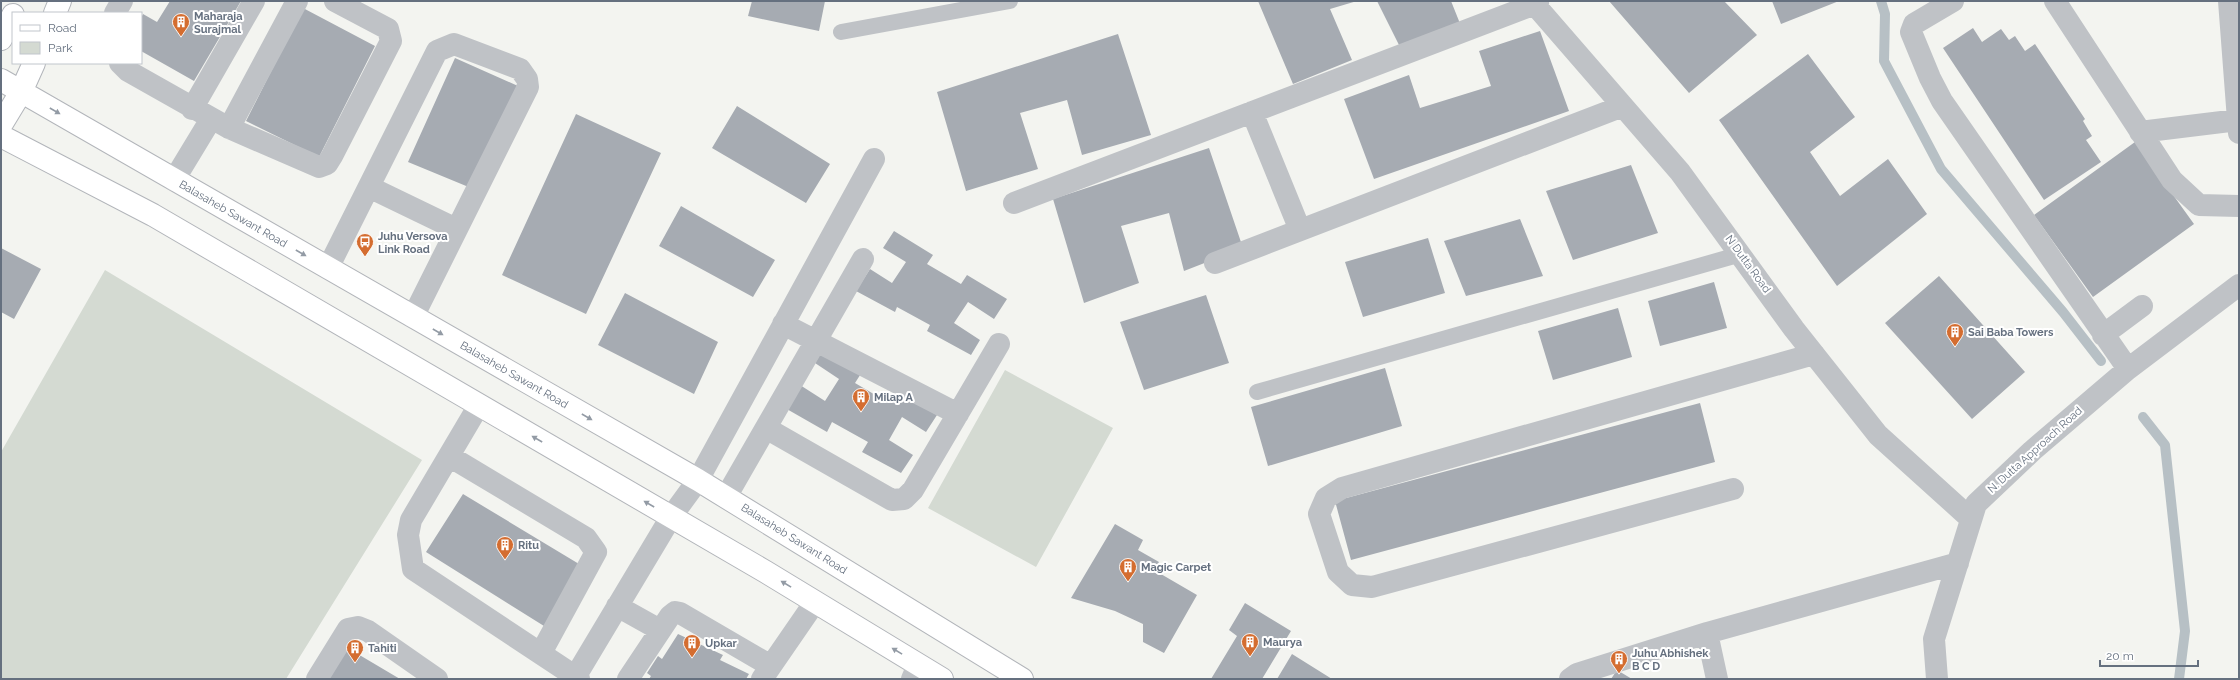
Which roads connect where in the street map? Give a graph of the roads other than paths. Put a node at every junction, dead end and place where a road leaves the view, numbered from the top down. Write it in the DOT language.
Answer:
graph roads {
  1 [pos="20,1"];
  2 [pos="60,1"];
  3 [pos="122,1"];
  4 [pos="254,1"];
  5 [pos="296,1"];
  6 [pos="335,1"];
  7 [pos="1010,1"];
  8 [pos="1953,1"];
  9 [pos="2055,1"];
  10 [pos="2229,1"];
  11 [pos="1537,2"];
  12 [pos="15,12"];
  13 [pos="55,12"];
  14 [pos="116,12"];
  15 [pos="12,18"];
  16 [pos="841,32"];
  17 [pos="1,39"];
  18 [pos="34,64"];
  19 [pos="121,64"];
  20 [pos="1,80"];
  21 [pos="21,92"];
  22 [pos="1623,106"];
  23 [pos="1252,112"];
  24 [pos="211,119"];
  25 [pos="1,125"];
  26 [pos="2238,126"];
  27 [pos="2140,132"];
  28 [pos="1,136"];
  29 [pos="874,159"];
  30 [pos="174,180"];
  31 [pos="369,187"];
  32 [pos="1014,203"];
  33 [pos="2239,206"];
  34 [pos="456,229"];
  35 [pos="1300,230"];
  36 [pos="1740,254"];
  37 [pos="863,259"];
  38 [pos="1215,263"];
  39 [pos="328,268"];
  40 [pos="2239,285"];
  41 [pos="2142,306"];
  42 [pos="413,317"];
  43 [pos="783,324"];
  44 [pos="2103,335"];
  45 [pos="816,341"];
  46 [pos="999,344"];
  47 [pos="1814,354"];
  48 [pos="2128,369"];
  49 [pos="1257,392"];
  50 [pos="479,405"];
  51 [pos="958,414"];
  52 [pos="766,428"];
  53 [pos="449,456"];
  54 [pos="698,480"];
  55 [pos="1733,489"];
  56 [pos="726,497"];
  57 [pos="671,517"];
  58 [pos="1971,519"];
  59 [pos="1958,563"];
  60 [pos="815,602"];
  61 [pos="617,606"];
  62 [pos="660,630"];
  63 [pos="1707,632"];
  64 [pos="541,653"];
  65 [pos="766,672"];
  66 [pos="915,672"];
  67 [pos="576,678"];
  68 [pos="317,679"];
  69 [pos="437,679"];
  70 [pos="628,679"];
  71 [pos="942,679"];
  72 [pos="1022,679"];
  73 [pos="1570,679"];
  74 [pos="1717,679"];
  75 [pos="1937,679"];
  1 -- 12 [label="main road"];
  2 -- 13 [label="main road"];
  3 -- 14 [label="street"];
  4 -- 24 [label="street"];
  5 -- 24 [label="street"];
  6 -- 24 [label="street"];
  7 -- 16 [label="lane"];
  8 -- 44 [label="street"];
  9 -- 27 [label="street"];
  10 -- 26 [label="street"];
  11 -- 22 [label="street, N Dutta Road"];
  11 -- 23 [label="street"];
  15 -- 17 [label="main road"];
  18 -- 21 [label="main road"];
  19 -- 24 [label="street"];
  20 -- 21 [label="main road, Balasaheb Sawant Road"];
  21 -- 25 [label="main road"];
  21 -- 30 [label="main road, Balasaheb Sawant Road, one-way"];
  22 -- 35 [label="street"];
  22 -- 36 [label="street, N Dutta Road"];
  23 -- 32 [label="street"];
  23 -- 35 [label="street"];
  24 -- 30 [label="street"];
  26 -- 27 [label="street"];
  27 -- 33 [label="street"];
  28 -- 50 [label="main road"];
  29 -- 43 [label="street"];
  30 -- 39 [label="main road, Balasaheb Sawant Road, one-way"];
  31 -- 34 [label="street"];
  31 -- 34 [label="street"];
  31 -- 39 [label="street"];
  34 -- 42 [label="street"];
  35 -- 38 [label="street"];
  36 -- 47 [label="street, N Dutta Road"];
  36 -- 49 [label="lane"];
  37 -- 45 [label="street"];
  39 -- 42 [label="main road, Balasaheb Sawant Road"];
  40 -- 48 [label="street, N. Dutta Approach Road"];
  41 -- 44 [label="street"];
  42 -- 54 [label="main road, Balasaheb Sawant Road, one-way"];
  43 -- 45 [label="street"];
  43 -- 54 [label="street"];
  44 -- 48 [label="street"];
  45 -- 51 [label="street"];
  45 -- 52 [label="street"];
  46 -- 51 [label="street"];
  47 -- 55 [label="street"];
  47 -- 58 [label="street, N Dutta Road"];
  48 -- 58 [label="street, N. Dutta Approach Road"];
  50 -- 53 [label="street"];
  57 -- 50 [label="main road, one-way"];
  51 -- 52 [label="street"];
  52 -- 56 [label="street"];
  53 -- 64 [label="street"];
  53 -- 64 [label="street"];
  54 -- 56 [label="main road, Balasaheb Sawant Road"];
  54 -- 57 [label="street"];
  56 -- 72 [label="main road, Balasaheb Sawant Road"];
  60 -- 57 [label="main road, one-way"];
  57 -- 61 [label="street"];
  58 -- 59 [label="street, N. Dutta Approach Road"];
  59 -- 63 [label="street"];
  59 -- 75 [label="street, N. Dutta Approach Road"];
  60 -- 65 [label="street"];
  66 -- 60 [label="main road, one-way"];
  61 -- 62 [label="street"];
  61 -- 67 [label="street"];
  62 -- 65 [label="street"];
  62 -- 70 [label="street"];
  63 -- 73 [label="street"];
  63 -- 74 [label="street"];
  64 -- 67 [label="street"];
  66 -- 71 [label="main road"];
  68 -- 69 [label="street"];
}
